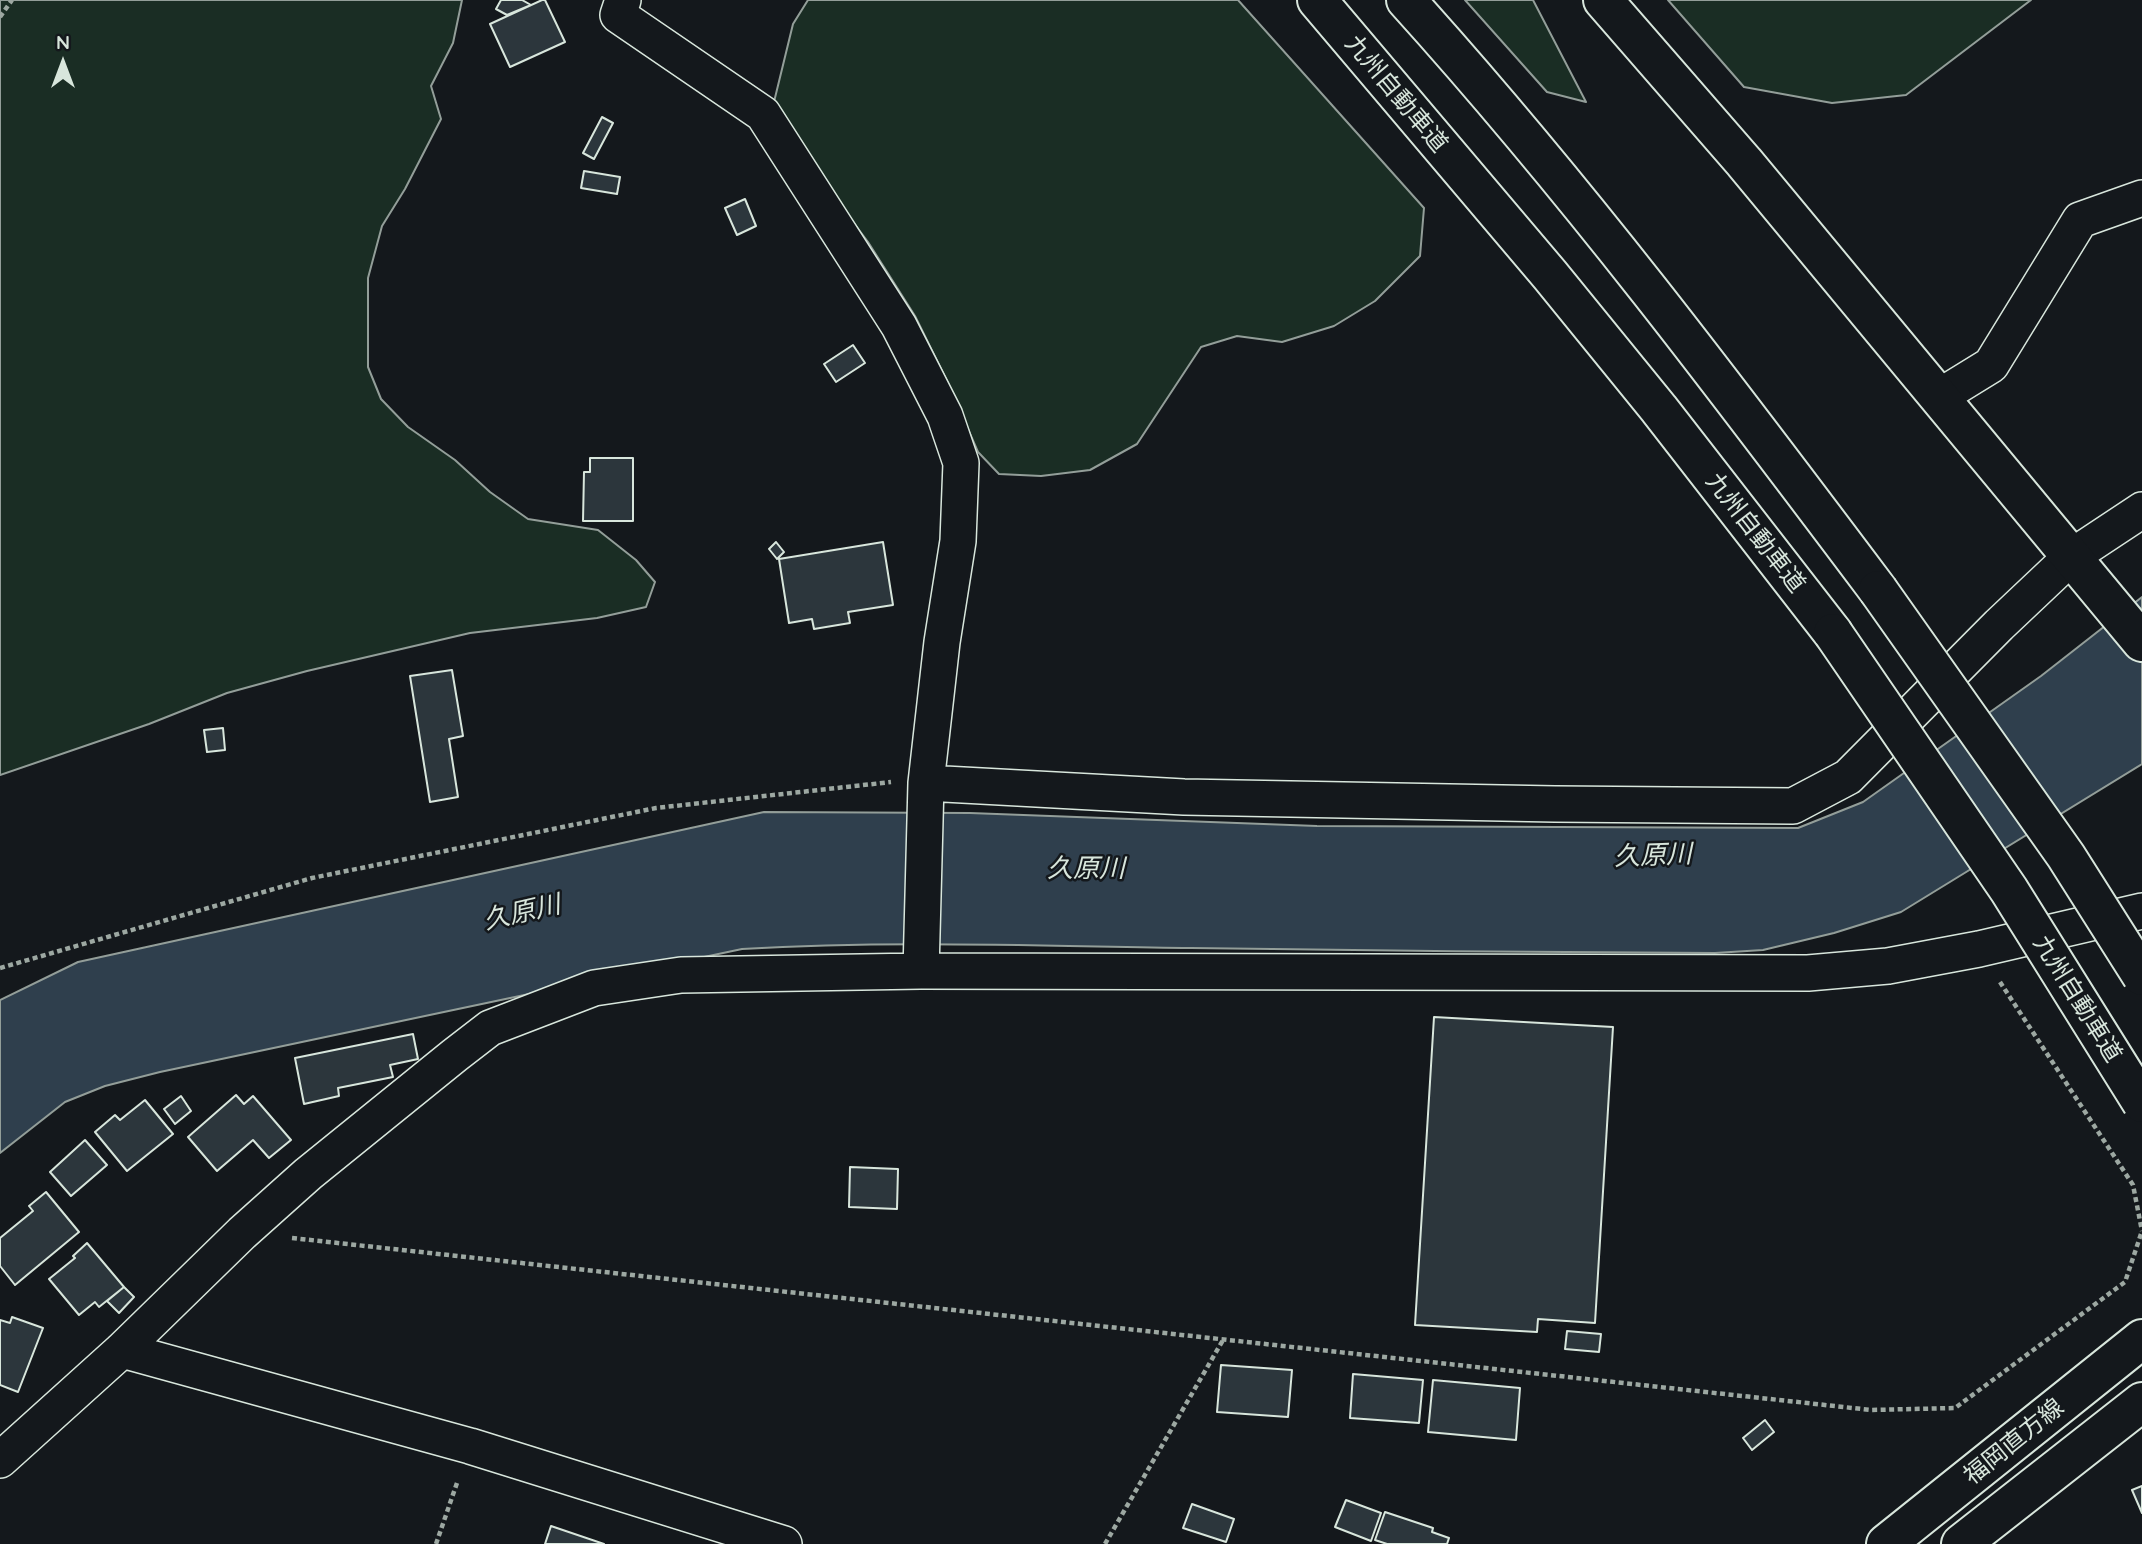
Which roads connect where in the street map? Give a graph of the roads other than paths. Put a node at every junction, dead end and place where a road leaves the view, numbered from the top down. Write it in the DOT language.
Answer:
graph roads {
  1 [pos="623,0"];
  2 [pos="1317,0"];
  3 [pos="1406,0"];
  4 [pos="1603,0"];
  5 [pos="2142,198"];
  6 [pos="1939,397"];
  7 [pos="2142,510"];
  8 [pos="2071,557"];
  9 [pos="2142,642"];
  10 [pos="926,783"];
  11 [pos="2142,911"];
  12 [pos="923,956"];
  13 [pos="2142,976"];
  14 [pos="2142,1103"];
  15 [pos="2142,1339"];
  16 [pos="122,1350"];
  17 [pos="2142,1402"];
  18 [pos="0,1460"];
  19 [pos="784,1544"];
  20 [pos="1886,1544"];
  21 [pos="1961,1544"];
  1 -- 10 [label="street"];
  2 -- 14 [label="main road, 九州自動車道, bridge"];
  3 -- 13 [label="main road, bridge"];
  4 -- 6 [label="main road"];
  5 -- 6 [label="street"];
  6 -- 8 [label="main road"];
  7 -- 8 [label="street"];
  8 -- 9 [label="main road"];
  8 -- 10 [label="street"];
  10 -- 12 [label="street"];
  11 -- 12 [label="street"];
  12 -- 16 [label="street"];
  15 -- 20 [label="main road, 福岡直方線"];
  16 -- 18 [label="street"];
  16 -- 19 [label="street"];
  17 -- 21 [label="main road, 福岡直方線"];
}
